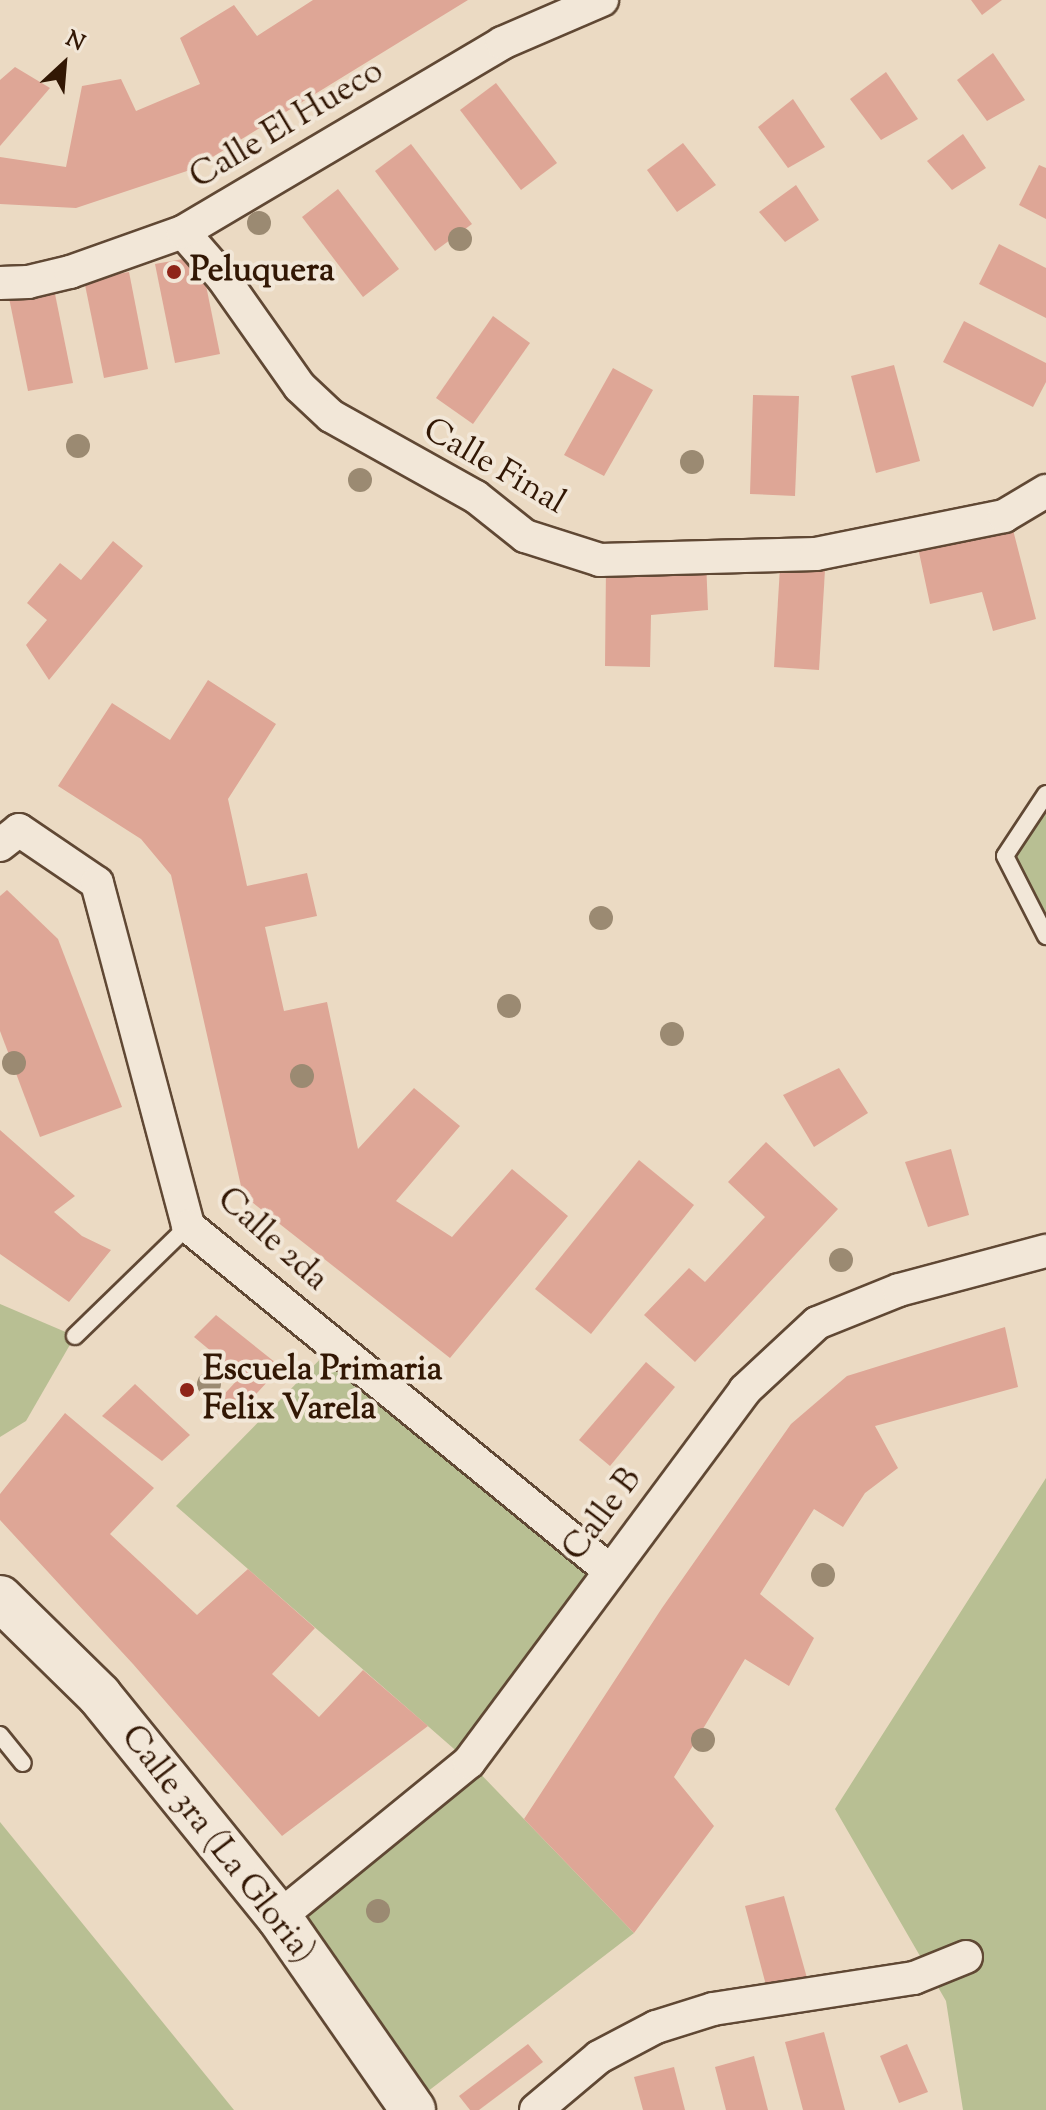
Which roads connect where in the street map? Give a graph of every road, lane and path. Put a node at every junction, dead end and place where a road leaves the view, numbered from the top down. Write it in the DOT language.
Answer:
graph roads {
  1 [pos="602,0"];
  2 [pos="183,232"];
  3 [pos="0,283"];
  4 [pos="1046,491"];
  5 [pos="1046,794"];
  6 [pos="9,838"];
  7 [pos="1046,936"];
  8 [pos="188,1226"];
  9 [pos="1046,1251"];
  10 [pos="75,1336"];
  11 [pos="609,1570"];
  12 [pos="0,1598"];
  13 [pos="0,1735"];
  14 [pos="23,1763"];
  15 [pos="279,1917"];
  16 [pos="966,1957"];
  17 [pos="413,2110"];
  18 [pos="536,2110"];
  1 -- 2 [label="street, Calle El Hueco"];
  2 -- 3 [label="street, Calle El Hueco"];
  2 -- 4 [label="street, Calle Final"];
  5 -- 7 [label="lane"];
  6 -- 8 [label="street, Calle 2da"];
  8 -- 10 [label="lane"];
  8 -- 11 [label="street, Calle 2da"];
  9 -- 11 [label="street, Calle B"];
  11 -- 15 [label="street, Calle B"];
  12 -- 15 [label="street, Calle 3ra (La Gloria)"];
  13 -- 14 [label="lane"];
  15 -- 17 [label="street, Calle 3ra (La Gloria)"];
  16 -- 18 [label="street"];
}
